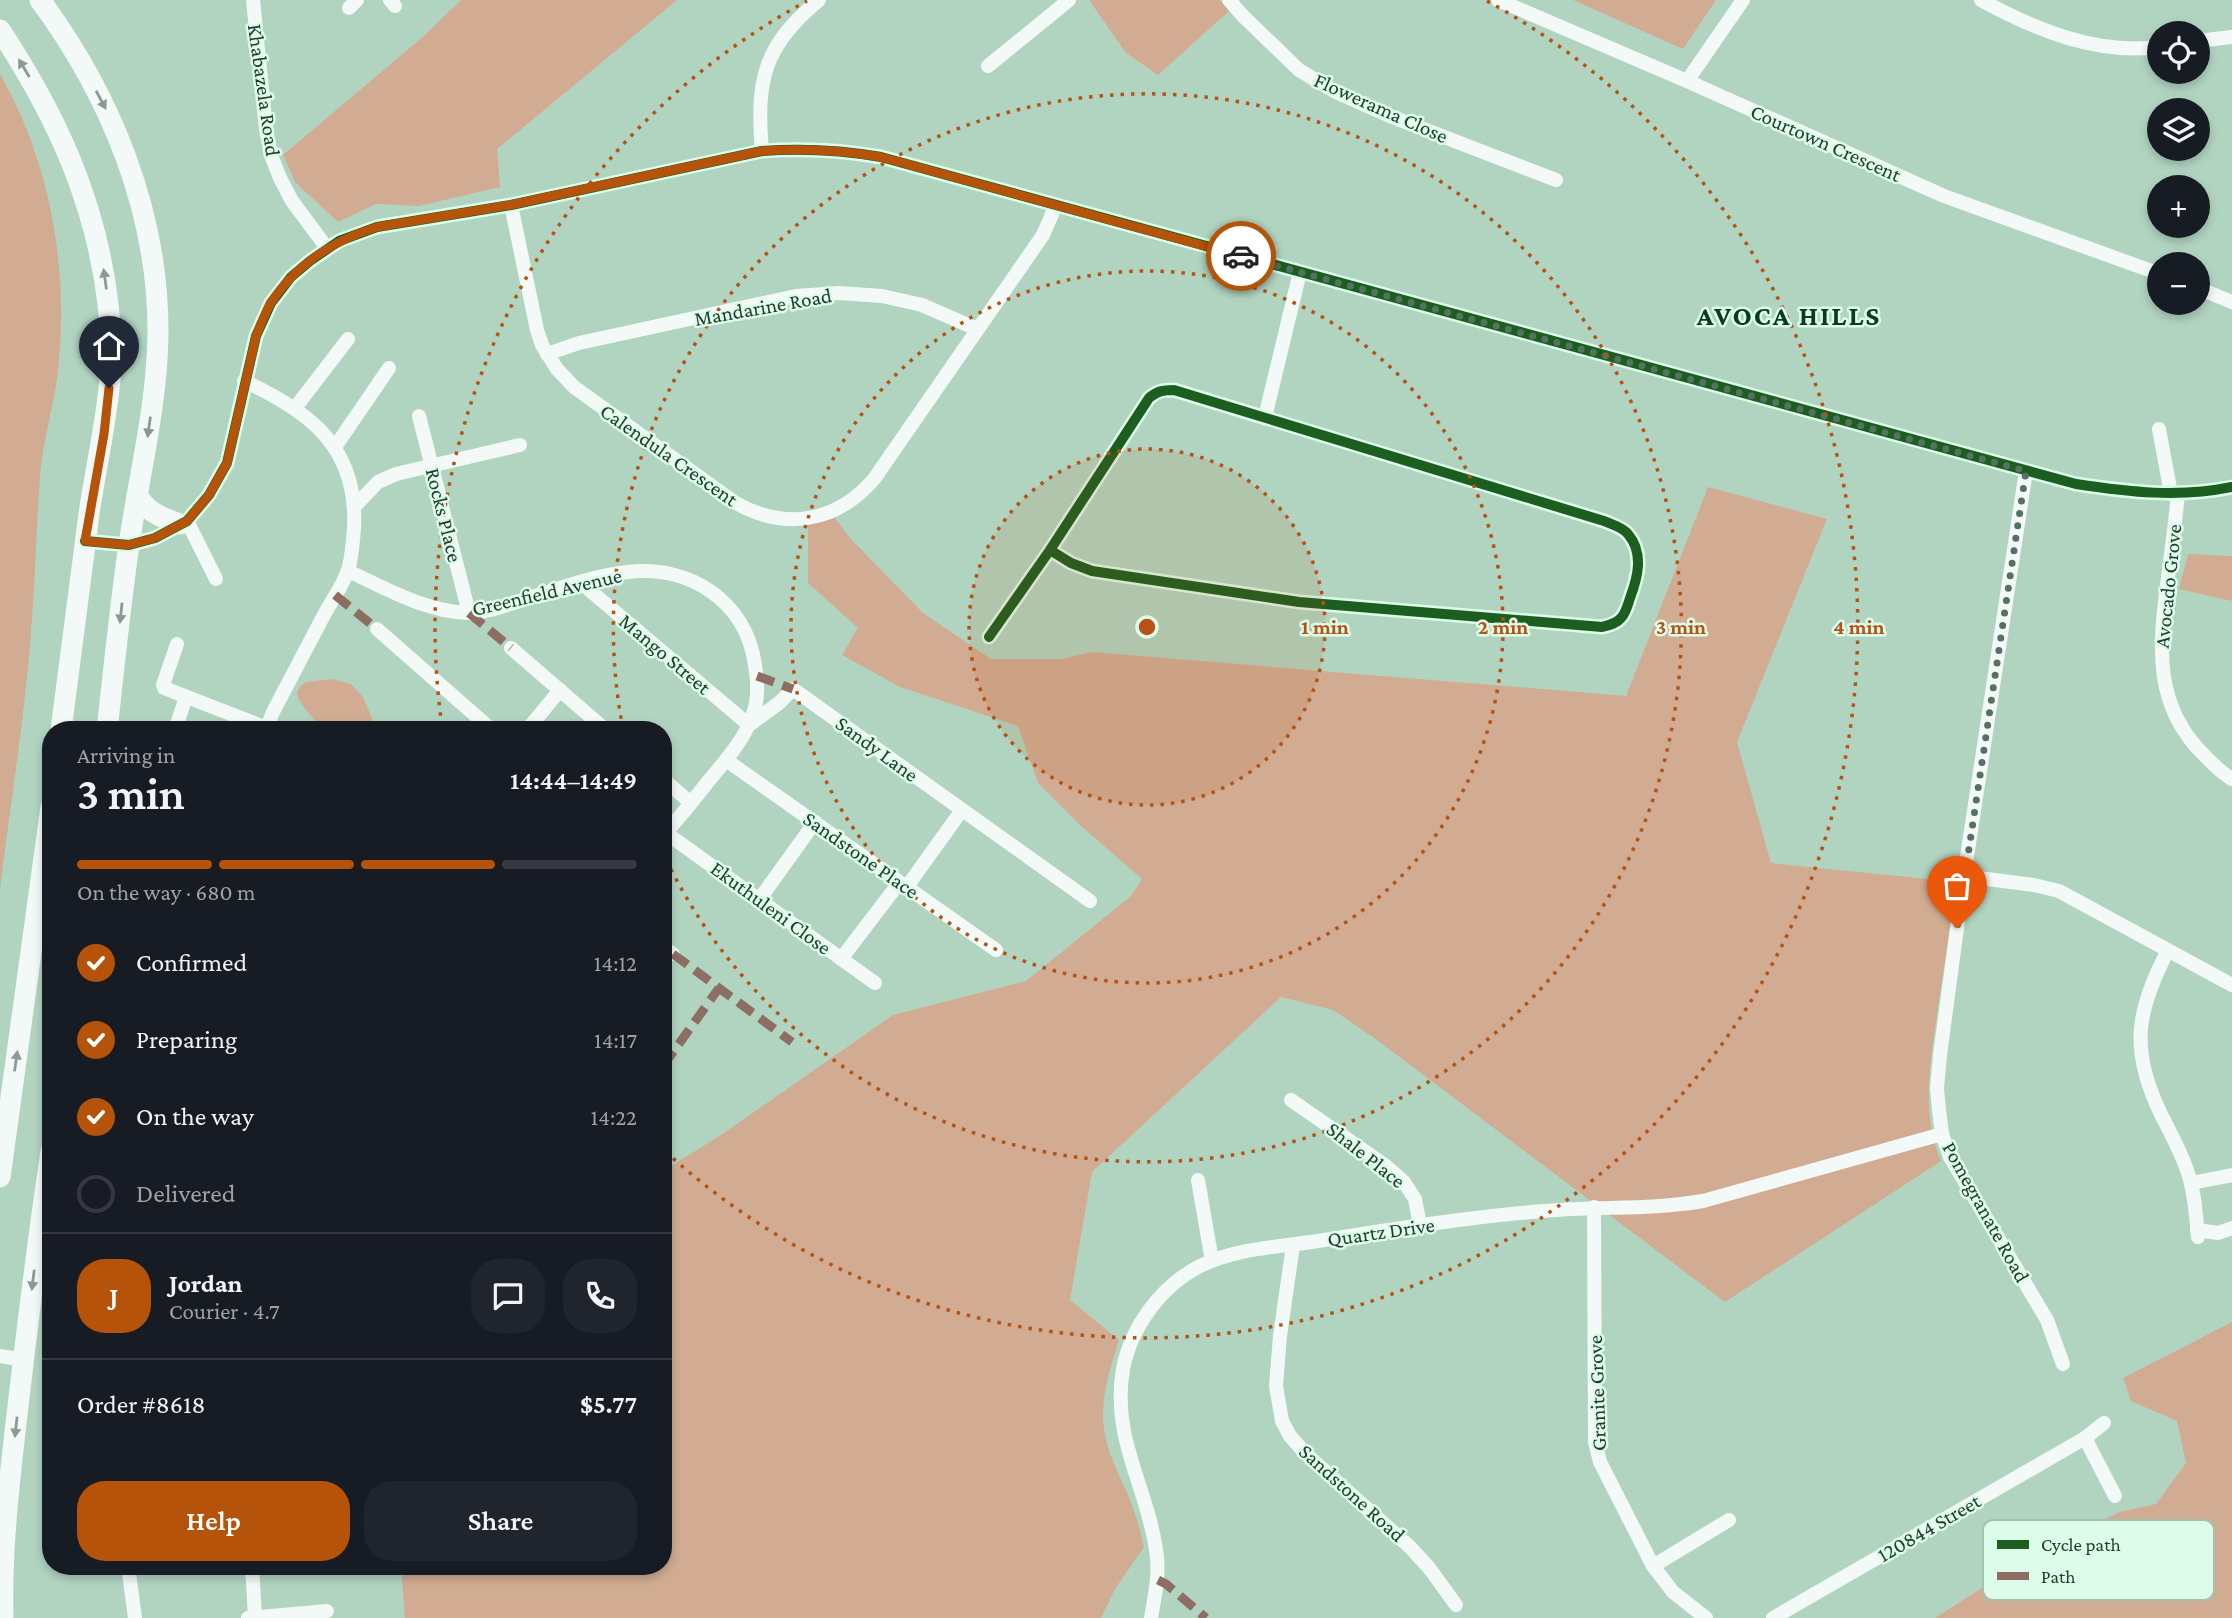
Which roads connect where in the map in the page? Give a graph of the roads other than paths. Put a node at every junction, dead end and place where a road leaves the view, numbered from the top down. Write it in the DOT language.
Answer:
graph roads {
  1 [pos="40,0"];
  2 [pos="253,0"];
  3 [pos="819,0"];
  4 [pos="1069,0"];
  5 [pos="1229,0"];
  6 [pos="1498,0"];
  7 [pos="1743,0"];
  8 [pos="1981,0"];
  9 [pos="0,30"];
  10 [pos="2232,37"];
  11 [pos="2210,40"];
  12 [pos="2147,49"];
  13 [pos="988,66"];
  14 [pos="1687,81"];
  15 [pos="762,151"];
  16 [pos="1556,180"];
  17 [pos="510,205"];
  18 [pos="1056,205"];
  19 [pos="327,248"];
  20 [pos="2147,269"];
  21 [pos="1300,272"];
  22 [pos="2210,293"];
  23 [pos="2232,302"];
  24 [pos="977,329"];
  25 [pos="348,338"];
  26 [pos="547,354"];
  27 [pos="389,368"];
  28 [pos="244,382"];
  29 [pos="295,408"];
  30 [pos="419,416"];
  31 [pos="1265,417"];
  32 [pos="2159,429"];
  33 [pos="520,445"];
  34 [pos="335,447"];
  35 [pos="432,467"];
  36 [pos="2026,471"];
  37 [pos="2232,487"];
  38 [pos="2175,494"];
  39 [pos="137,495"];
  40 [pos="355,506"];
  41 [pos="184,523"];
  42 [pos="85,541"];
  43 [pos="128,545"];
  44 [pos="1050,550"];
  45 [pos="348,571"];
  46 [pos="216,579"];
  47 [pos="580,582"];
  48 [pos="469,613"];
  49 [pos="377,629"];
  50 [pos="989,637"];
  51 [pos="177,644"];
  52 [pos="511,648"];
  53 [pos="560,690"];
  54 [pos="186,697"];
  55 [pos="62,721"];
  56 [pos="108,721"];
  57 [pos="178,721"];
  58 [pos="247,721"];
  59 [pos="270,721"];
  60 [pos="482,721"];
  61 [pos="534,721"];
  62 [pos="596,721"];
  63 [pos="749,725"];
  64 [pos="726,760"];
  65 [pos="2232,779"];
  66 [pos="672,787"];
  67 [pos="691,803"];
  68 [pos="962,810"];
  69 [pos="815,822"];
  70 [pos="672,826"];
  71 [pos="672,840"];
  72 [pos="42,872"];
  73 [pos="1964,876"];
  74 [pos="903,885"];
  75 [pos="759,900"];
  76 [pos="1090,901"];
  77 [pos="996,950"];
  78 [pos="2168,952"];
  79 [pos="841,959"];
  80 [pos="876,983"];
  81 [pos="2232,985"];
  82 [pos="1291,1100"];
  83 [pos="1942,1134"];
  84 [pos="2232,1175"];
  85 [pos="0,1177"];
  86 [pos="1198,1180"];
  87 [pos="2191,1184"];
  88 [pos="1594,1207"];
  89 [pos="42,1221"];
  90 [pos="1420,1225"];
  91 [pos="2232,1228"];
  92 [pos="1293,1245"];
  93 [pos="1212,1261"];
  94 [pos="0,1356"];
  95 [pos="24,1360"];
  96 [pos="2063,1364"];
  97 [pos="2104,1423"];
  98 [pos="2085,1437"];
  99 [pos="2115,1496"];
  100 [pos="1729,1520"];
  101 [pos="1653,1566"];
  102 [pos="129,1575"];
  103 [pos="252,1575"];
  104 [pos="1456,1605"];
  105 [pos="327,1611"];
  106 [pos="282,1616"];
  107 [pos="251,1617"];
  108 [pos="3,1618"];
  109 [pos="135,1618"];
  110 [pos="1151,1618"];
  111 [pos="1706,1618"];
  112 [pos="1773,1618"];
  1 -- 39 [label="main road, one-way"];
  2 -- 19 [label="street, Khabazela Road"];
  3 -- 15 [label="street"];
  4 -- 13 [label="street"];
  5 -- 16 [label="street, Flowerama Close"];
  6 -- 14 [label="street, Courtown Crescent"];
  7 -- 14 [label="street"];
  8 -- 12 [label="street"];
  42 -- 9 [label="main road, one-way"];
  10 -- 11 [label="street"];
  14 -- 20 [label="street, Courtown Crescent"];
  15 -- 17 [label="street"];
  15 -- 18 [label="street"];
  17 -- 19 [label="street"];
  17 -- 26 [label="street, Calendula Crescent"];
  18 -- 21 [label="street"];
  18 -- 24 [label="street, Calendula Crescent"];
  19 -- 28 [label="street"];
  21 -- 31 [label="street"];
  21 -- 36 [label="street"];
  22 -- 23 [label="street"];
  24 -- 26 [label="street, Mandarine Road"];
  24 -- 26 [label="street, Calendula Crescent"];
  25 -- 29 [label="street"];
  27 -- 34 [label="street"];
  28 -- 29 [label="street"];
  28 -- 41 [label="street"];
  29 -- 34 [label="street"];
  30 -- 35 [label="street, Rocks Place"];
  31 -- 44 [label="street"];
  31 -- 44 [label="street"];
  32 -- 38 [label="street, Avocado Grove"];
  33 -- 35 [label="street"];
  34 -- 40 [label="street"];
  35 -- 40 [label="street"];
  35 -- 48 [label="street, Rocks Place"];
  36 -- 38 [label="street"];
  36 -- 73 [label="street, Pomegranate Road"];
  37 -- 38 [label="street"];
  38 -- 65 [label="street, Avocado Grove"];
  39 -- 41 [label="main road"];
  39 -- 43 [label="main road"];
  40 -- 45 [label="street"];
  41 -- 43 [label="street"];
  41 -- 46 [label="street"];
  42 -- 43 [label="street"];
  42 -- 55 [label="main road"];
  43 -- 56 [label="main road, one-way"];
  44 -- 50 [label="street"];
  45 -- 48 [label="street, Greenfield Avenue"];
  45 -- 59 [label="street"];
  47 -- 48 [label="street, Greenfield Avenue"];
  47 -- 63 [label="street, Mango Street"];
  47 -- 63 [label="street, Greenfield Avenue"];
  49 -- 60 [label="street"];
  51 -- 54 [label="street"];
  52 -- 53 [label="street"];
  53 -- 61 [label="street"];
  53 -- 62 [label="street"];
  54 -- 57 [label="street"];
  54 -- 58 [label="street"];
  63 -- 64 [label="street, Greenfield Avenue"];
  63 -- 68 [label="street, Sandy Lane"];
  64 -- 67 [label="street, Greenfield Avenue"];
  64 -- 69 [label="street, Sandstone Place"];
  66 -- 67 [label="street"];
  67 -- 70 [label="street, Greenfield Avenue"];
  68 -- 74 [label="street"];
  68 -- 76 [label="street, Sandy Lane"];
  69 -- 74 [label="street, Sandstone Place"];
  69 -- 75 [label="street"];
  71 -- 75 [label="street, Ekuthuleni Close"];
  85 -- 72 [label="main road, one-way"];
  73 -- 78 [label="street"];
  73 -- 83 [label="street, Pomegranate Road"];
  74 -- 77 [label="street, Sandstone Place"];
  74 -- 79 [label="street"];
  75 -- 79 [label="street, Ekuthuleni Close"];
  78 -- 81 [label="street"];
  78 -- 87 [label="street"];
  79 -- 80 [label="street, Ekuthuleni Close"];
  82 -- 90 [label="street, Shale Place"];
  83 -- 88 [label="street, Quartz Drive"];
  83 -- 96 [label="street, Pomegranate Road"];
  84 -- 87 [label="street"];
  86 -- 93 [label="street"];
  87 -- 91 [label="street"];
  88 -- 90 [label="street, Quartz Drive"];
  88 -- 101 [label="street, Granite Grove"];
  89 -- 95 [label="main road, one-way"];
  90 -- 92 [label="street, Quartz Drive"];
  92 -- 93 [label="street, Quartz Drive"];
  92 -- 104 [label="street, Sandstone Road"];
  93 -- 110 [label="street, Quartz Drive"];
  94 -- 95 [label="street"];
  95 -- 108 [label="main road, one-way"];
  97 -- 98 [label="street, 120844 Street"];
  98 -- 99 [label="street"];
  98 -- 112 [label="street, 120844 Street"];
  100 -- 101 [label="street"];
  101 -- 111 [label="street, Granite Grove"];
  102 -- 109 [label="street"];
  103 -- 107 [label="street"];
  105 -- 106 [label="street"];
  106 -- 107 [label="street"];
}
